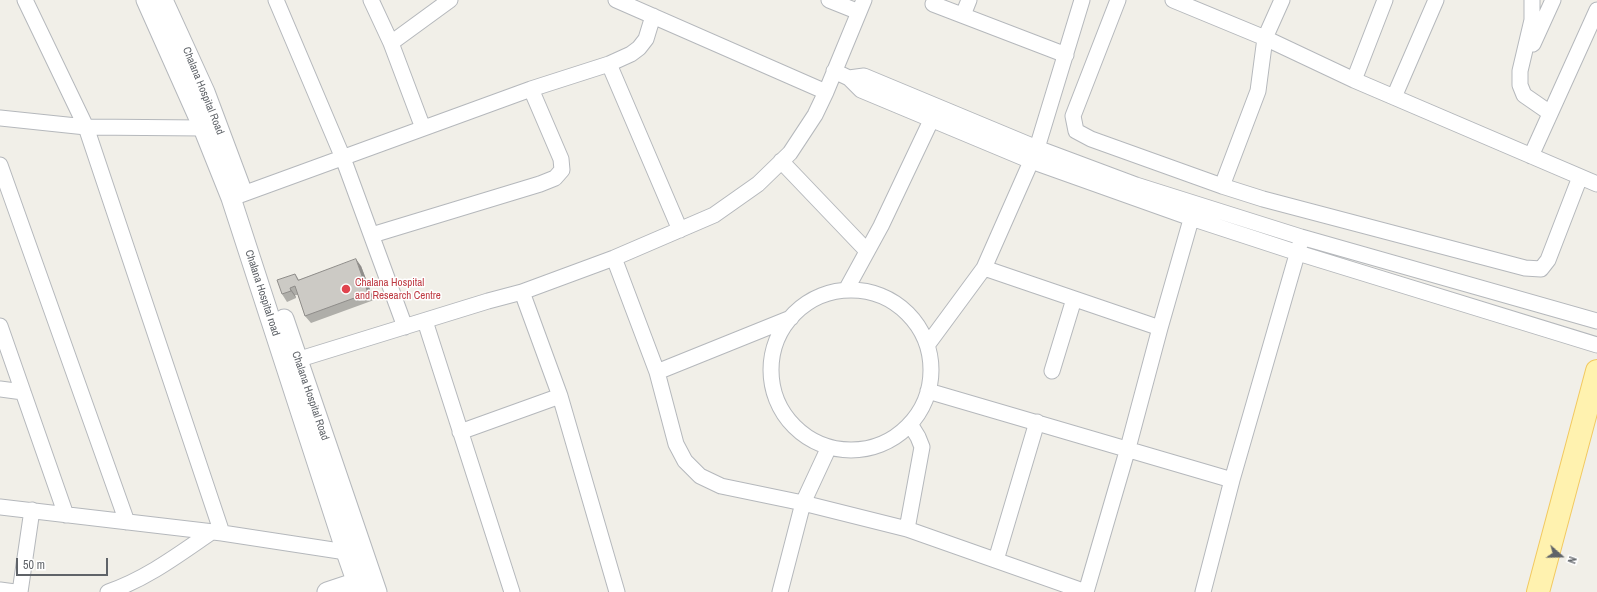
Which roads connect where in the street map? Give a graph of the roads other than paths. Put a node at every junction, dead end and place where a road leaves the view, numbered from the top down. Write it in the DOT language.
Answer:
graph roads {
  1 [pos="25,0"];
  2 [pos="146,0"];
  3 [pos="163,0"];
  4 [pos="276,0"];
  5 [pos="371,0"];
  6 [pos="450,0"];
  7 [pos="616,0"];
  8 [pos="829,0"];
  9 [pos="969,0"];
  10 [pos="1082,0"];
  11 [pos="1118,0"];
  12 [pos="1282,0"];
  13 [pos="1385,0"];
  14 [pos="1436,0"];
  15 [pos="1532,0"];
  16 [pos="1553,0"];
  17 [pos="1182,2"];
  18 [pos="933,4"];
  19 [pos="861,6"];
  20 [pos="1597,10"];
  21 [pos="963,15"];
  22 [pos="653,16"];
  23 [pos="1266,38"];
  24 [pos="391,43"];
  25 [pos="1066,55"];
  26 [pos="609,64"];
  27 [pos="834,71"];
  28 [pos="1520,71"];
  29 [pos="1354,80"];
  30 [pos="531,89"];
  31 [pos="826,92"];
  32 [pos="1394,97"];
  33 [pos="935,113"];
  34 [pos="1550,113"];
  35 [pos="0,118"];
  36 [pos="86,127"];
  37 [pos="204,128"];
  38 [pos="423,128"];
  39 [pos="1034,155"];
  40 [pos="1531,156"];
  41 [pos="343,158"];
  42 [pos="781,161"];
  43 [pos="0,165"];
  44 [pos="1580,177"];
  45 [pos="1597,184"];
  46 [pos="1222,186"];
  47 [pos="237,196"];
  48 [pos="1193,211"];
  49 [pos="680,230"];
  50 [pos="372,236"];
  51 [pos="1301,237"];
  52 [pos="867,252"];
  53 [pos="1298,253"];
  54 [pos="614,258"];
  55 [pos="984,268"];
  56 [pos="846,290"];
  57 [pos="522,292"];
  58 [pos="1074,299"];
  59 [pos="791,318"];
  60 [pos="425,321"];
  61 [pos="1597,321"];
  62 [pos="0,326"];
  63 [pos="405,327"];
  64 [pos="1160,328"];
  65 [pos="928,344"];
  66 [pos="1597,345"];
  67 [pos="291,362"];
  68 [pos="1052,371"];
  69 [pos="1597,371"];
  70 [pos="657,372"];
  71 [pos="0,389"];
  72 [pos="928,391"];
  73 [pos="23,392"];
  74 [pos="560,396"];
  75 [pos="1037,422"];
  76 [pos="910,424"];
  77 [pos="1597,429"];
  78 [pos="460,432"];
  79 [pos="829,447"];
  80 [pos="1128,448"];
  81 [pos="1232,480"];
  82 [pos="803,503"];
  83 [pos="0,507"];
  84 [pos="32,510"];
  85 [pos="66,515"];
  86 [pos="127,522"];
  87 [pos="907,529"];
  88 [pos="216,533"];
  89 [pos="346,552"];
  90 [pos="996,560"];
  91 [pos="359,587"];
  92 [pos="0,590"];
  93 [pos="15,592"];
  94 [pos="20,592"];
  95 [pos="108,592"];
  96 [pos="327,592"];
  97 [pos="376,592"];
  98 [pos="512,592"];
  99 [pos="617,592"];
  100 [pos="780,592"];
  101 [pos="1086,592"];
  102 [pos="1203,592"];
  103 [pos="1538,592"];
  104 [pos="1553,592"];
  1 -- 36 [label="street"];
  2 -- 37 [label="street, Chalana Hospital road"];
  3 -- 47 [label="street, Chalana Hospital Road"];
  4 -- 41 [label="street"];
  5 -- 24 [label="street"];
  6 -- 24 [label="street"];
  7 -- 22 [label="street"];
  8 -- 19 [label="street"];
  9 -- 21 [label="street"];
  10 -- 25 [label="street"];
  11 -- 46 [label="street"];
  12 -- 23 [label="street"];
  13 -- 29 [label="street"];
  14 -- 32 [label="street"];
  15 -- 28 [label="street"];
  16 -- 28 [label="street"];
  17 -- 23 [label="street"];
  18 -- 21 [label="street"];
  19 -- 27 [label="street"];
  20 -- 34 [label="street"];
  21 -- 25 [label="street"];
  22 -- 26 [label="street"];
  22 -- 31 [label="street"];
  23 -- 29 [label="street"];
  23 -- 46 [label="street"];
  24 -- 38 [label="street"];
  25 -- 39 [label="street"];
  26 -- 30 [label="street"];
  26 -- 49 [label="street"];
  27 -- 31 [label="street"];
  27 -- 33 [label="street"];
  28 -- 34 [label="street"];
  29 -- 32 [label="street"];
  30 -- 38 [label="street"];
  30 -- 50 [label="street"];
  31 -- 42 [label="street"];
  32 -- 40 [label="street"];
  33 -- 39 [label="street"];
  33 -- 52 [label="street"];
  34 -- 40 [label="street"];
  35 -- 36 [label="street"];
  36 -- 37 [label="street"];
  36 -- 88 [label="street"];
  37 -- 47 [label="street, Chalana Hospital road"];
  38 -- 41 [label="street"];
  39 -- 48 [label="street"];
  39 -- 55 [label="street"];
  40 -- 44 [label="street"];
  41 -- 47 [label="street"];
  41 -- 50 [label="street"];
  42 -- 49 [label="street"];
  42 -- 52 [label="street"];
  43 -- 86 [label="street"];
  44 -- 45 [label="street"];
  44 -- 46 [label="street"];
  47 -- 67 [label="street, Chalana Hospital road"];
  48 -- 51 [label="street"];
  48 -- 53 [label="street"];
  48 -- 64 [label="street"];
  49 -- 54 [label="street"];
  50 -- 63 [label="street"];
  51 -- 53 [label="street"];
  51 -- 61 [label="street"];
  52 -- 56 [label="street"];
  53 -- 66 [label="street"];
  53 -- 81 [label="street"];
  54 -- 57 [label="street"];
  54 -- 70 [label="street"];
  55 -- 58 [label="street"];
  55 -- 65 [label="street"];
  56 -- 59 [label="street"];
  56 -- 65 [label="street"];
  57 -- 60 [label="street"];
  57 -- 74 [label="street"];
  58 -- 64 [label="street"];
  58 -- 68 [label="street"];
  59 -- 70 [label="street"];
  59 -- 79 [label="street"];
  60 -- 63 [label="street"];
  60 -- 78 [label="street"];
  62 -- 73 [label="street"];
  63 -- 67 [label="street"];
  64 -- 80 [label="street"];
  65 -- 72 [label="street"];
  67 -- 89 [label="street, Chalana Hospital road"];
  67 -- 97 [label="street, Chalana Hospital Road"];
  69 -- 103 [label="main road"];
  70 -- 82 [label="street"];
  71 -- 73 [label="street"];
  72 -- 75 [label="street"];
  72 -- 76 [label="street"];
  73 -- 85 [label="street"];
  74 -- 78 [label="street"];
  74 -- 99 [label="street"];
  75 -- 80 [label="street"];
  75 -- 90 [label="street"];
  76 -- 79 [label="street"];
  76 -- 87 [label="street"];
  77 -- 104 [label="main road"];
  78 -- 98 [label="street"];
  79 -- 82 [label="street"];
  80 -- 81 [label="street"];
  80 -- 101 [label="street"];
  81 -- 102 [label="street"];
  82 -- 87 [label="street"];
  82 -- 100 [label="street"];
  83 -- 84 [label="street"];
  84 -- 85 [label="street"];
  84 -- 94 [label="street"];
  85 -- 86 [label="street"];
  86 -- 88 [label="street"];
  87 -- 90 [label="street"];
  88 -- 89 [label="street"];
  88 -- 95 [label="street"];
  89 -- 91 [label="street, Chalana Hospital road"];
  90 -- 101 [label="street"];
  91 -- 96 [label="street"];
  92 -- 93 [label="street"];
}
